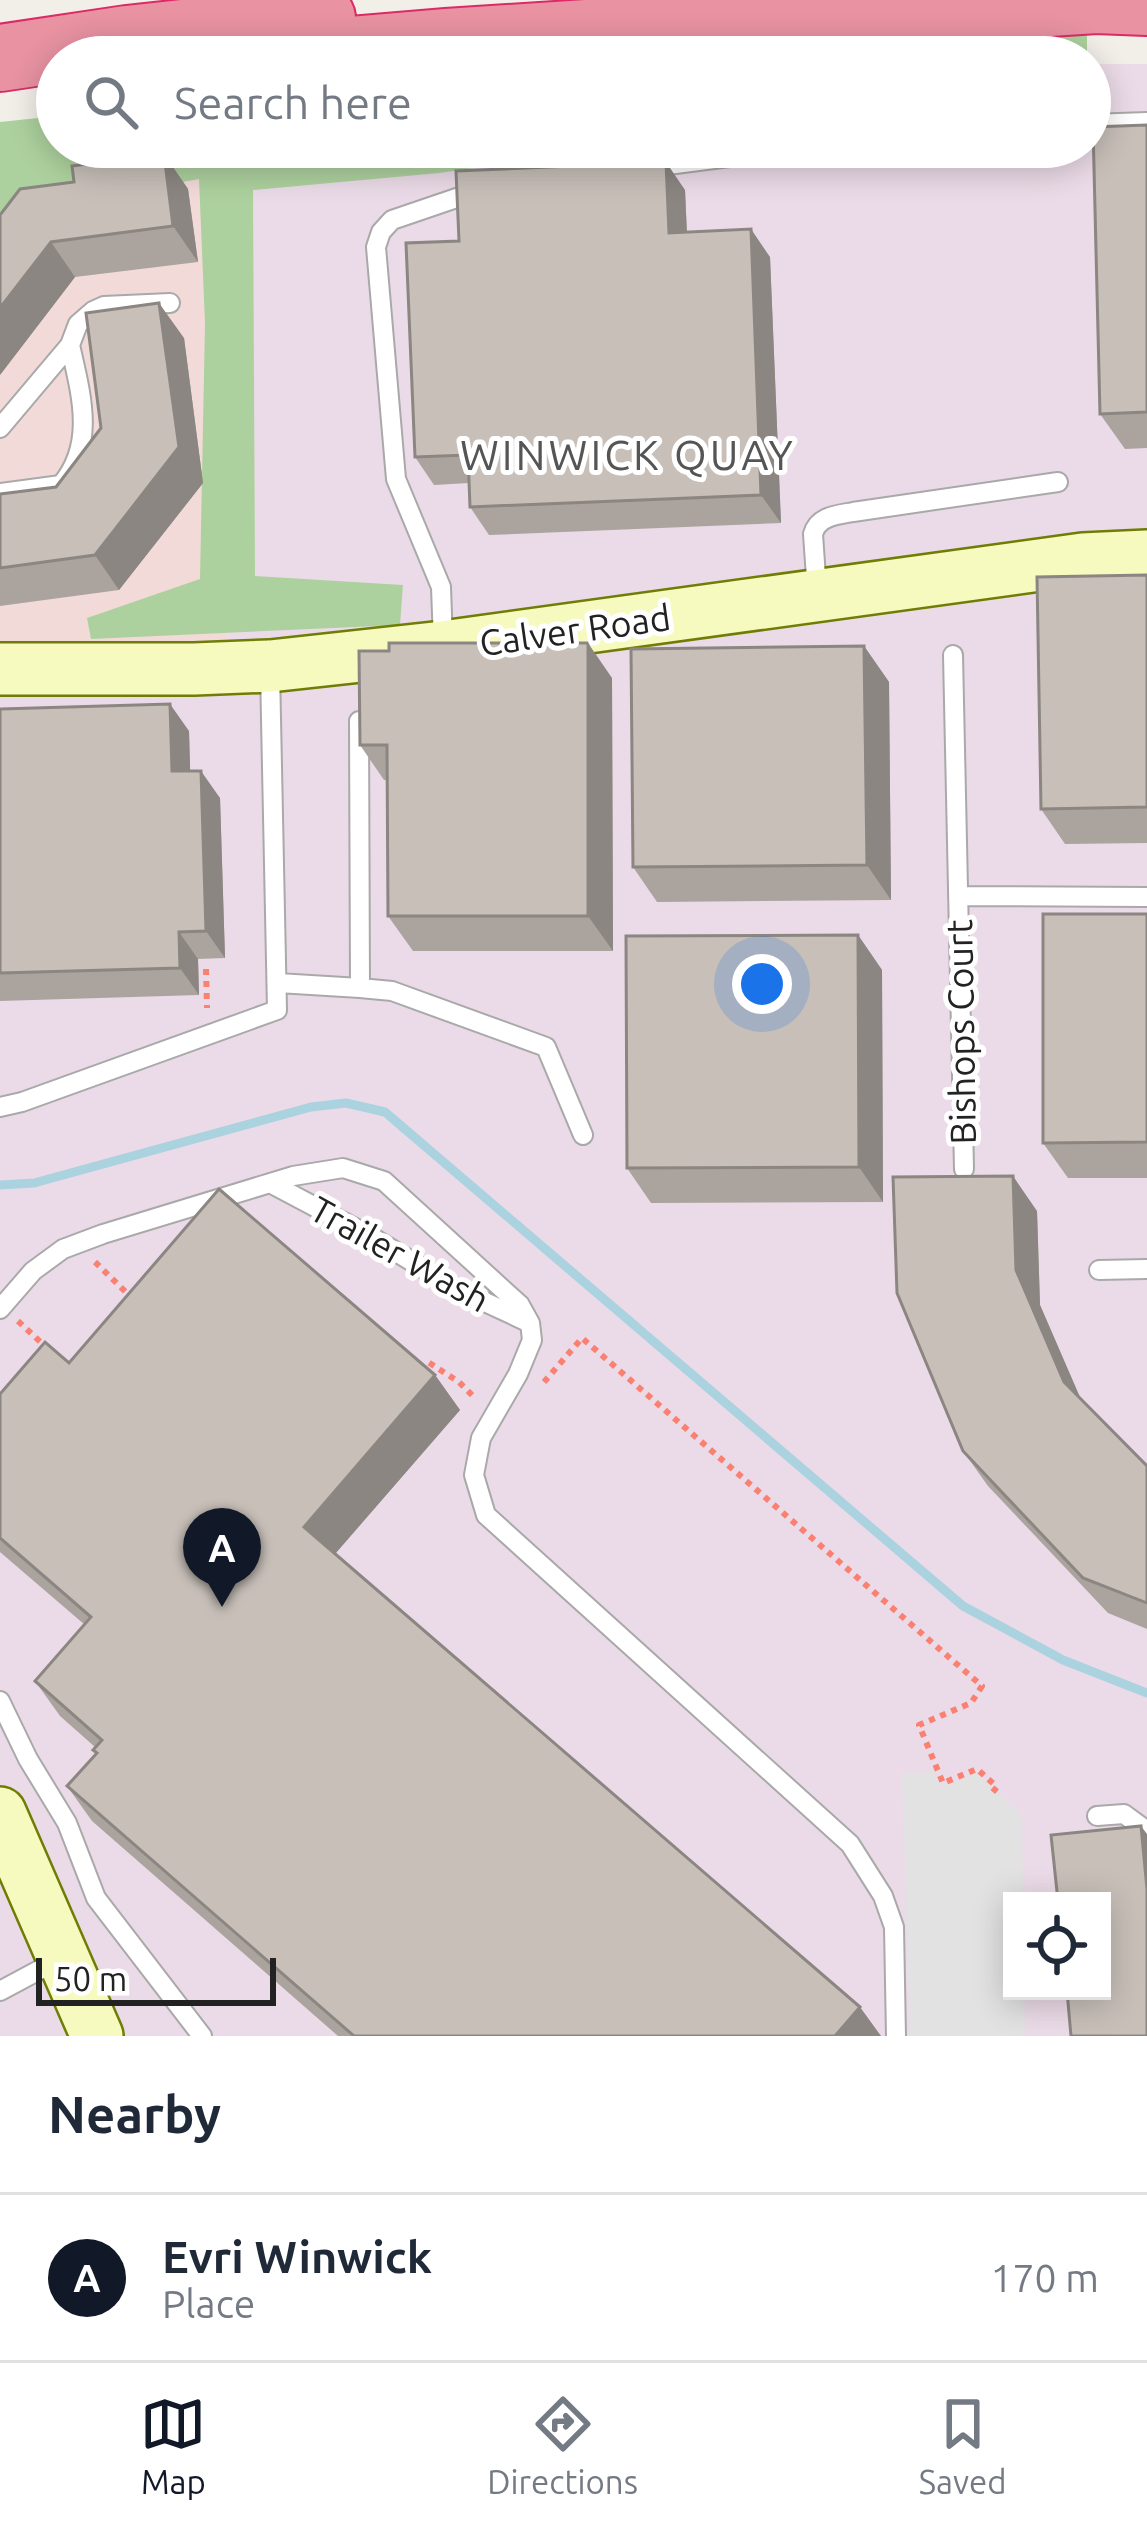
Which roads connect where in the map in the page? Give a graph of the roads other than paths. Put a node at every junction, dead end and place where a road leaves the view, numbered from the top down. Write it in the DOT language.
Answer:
graph roads {
  1 [pos="505,0"];
  2 [pos="1147,2"];
  3 [pos="159,36"];
  4 [pos="540,36"];
  5 [pos="36,53"];
  6 [pos="0,58"];
  7 [pos="36,77"];
  8 [pos="0,80"];
  9 [pos="1147,122"];
  10 [pos="1111,123"];
  11 [pos="647,168"];
  12 [pos="632,170"];
  13 [pos="495,188"];
  14 [pos="170,303"];
  15 [pos="70,345"];
  16 [pos="0,428"];
  17 [pos="1058,482"];
  18 [pos="0,494"];
  19 [pos="1147,556"];
  20 [pos="818,597"];
  21 [pos="443,647"];
  22 [pos="953,655"];
  23 [pos="270,665"];
  24 [pos="0,669"];
  25 [pos="359,721"];
  26 [pos="958,896"];
  27 [pos="1147,897"];
  28 [pos="278,983"];
  29 [pos="360,988"];
  30 [pos="0,1107"];
  31 [pos="583,1136"];
  32 [pos="964,1169"];
  33 [pos="270,1183"];
  34 [pos="1147,1269"];
  35 [pos="1099,1270"];
  36 [pos="1,1308"];
  37 [pos="530,1323"];
  38 [pos="0,1701"];
  39 [pos="0,1813"];
  40 [pos="1097,1816"];
  41 [pos="1147,1831"];
  42 [pos="63,1958"];
  43 [pos="0,1991"];
  44 [pos="97,2036"];
  45 [pos="202,2036"];
  46 [pos="896,2036"];
  1 -- 3 [label="highway"];
  2 -- 4 [label="highway"];
  5 -- 6 [label="highway"];
  7 -- 8 [label="highway"];
  9 -- 10 [label="lane"];
  11 -- 12 [label="lane"];
  13 -- 21 [label="lane"];
  14 -- 15 [label="lane"];
  15 -- 16 [label="lane"];
  15 -- 18 [label="lane"];
  17 -- 20 [label="lane"];
  19 -- 20 [label="street, Calver Road"];
  20 -- 21 [label="street, Calver Road"];
  21 -- 23 [label="street, Calver Road"];
  22 -- 26 [label="lane, Bishops Court"];
  23 -- 24 [label="street, Calver Road"];
  23 -- 28 [label="lane"];
  25 -- 29 [label="lane"];
  26 -- 27 [label="lane, Bishops Court"];
  26 -- 32 [label="lane, Bishops Court"];
  28 -- 29 [label="lane"];
  28 -- 30 [label="lane"];
  29 -- 31 [label="lane"];
  33 -- 36 [label="lane"];
  33 -- 37 [label="lane, Trailer Wash"];
  33 -- 37 [label="lane"];
  34 -- 35 [label="lane"];
  37 -- 46 [label="lane"];
  38 -- 45 [label="lane"];
  39 -- 42 [label="street"];
  40 -- 41 [label="lane"];
  42 -- 43 [label="lane"];
  42 -- 44 [label="street"];
}
